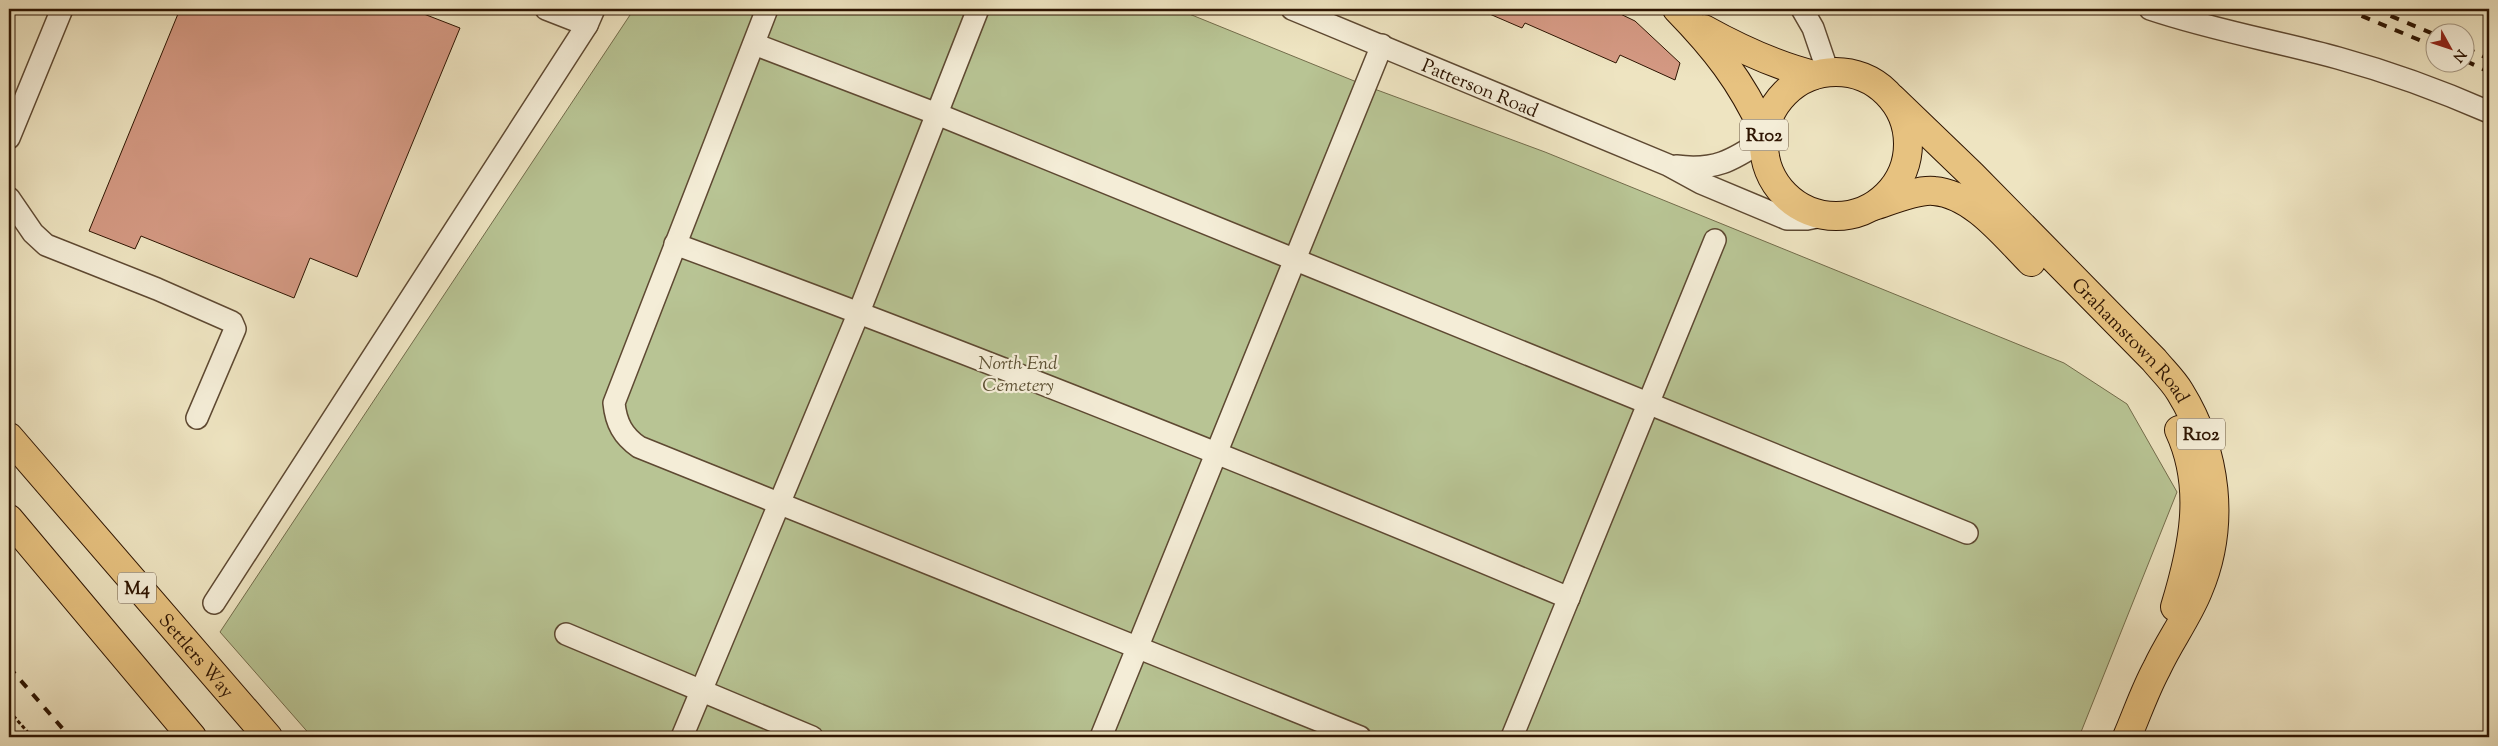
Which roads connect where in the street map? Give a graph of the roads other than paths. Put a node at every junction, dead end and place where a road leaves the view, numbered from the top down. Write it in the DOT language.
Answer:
graph roads {
  1 [pos="62,9"];
  2 [pos="546,9"];
  3 [pos="767,9"];
  4 [pos="978,9"];
  5 [pos="1292,9"];
  6 [pos="1802,9"];
  7 [pos="2150,9"];
  8 [pos="1681,13"];
  9 [pos="591,17"];
  10 [pos="754,44"];
  11 [pos="1382,45"];
  12 [pos="1821,73"];
  13 [pos="1894,99"];
  14 [pos="2489,112"];
  15 [pos="936,114"];
  16 [pos="1764,135"];
  17 [pos="9,138"];
  18 [pos="1668,165"];
  19 [pos="9,198"];
  20 [pos="1874,206"];
  21 [pos="1822,216"];
  22 [pos="1715,240"];
  23 [pos="675,244"];
  24 [pos="1293,260"];
  25 [pos="859,312"];
  26 [pos="1648,405"];
  27 [pos="197,418"];
  28 [pos="9,437"];
  29 [pos="1215,452"];
  30 [pos="780,504"];
  31 [pos="9,519"];
  32 [pos="1967,533"];
  33 [pos="9,538"];
  34 [pos="1569,598"];
  35 [pos="214,603"];
  36 [pos="566,634"];
  37 [pos="1136,647"];
  38 [pos="2156,668"];
  39 [pos="140,678"];
  40 [pos="701,691"];
  41 [pos="192,737"];
  42 [pos="268,737"];
  43 [pos="682,737"];
  44 [pos="812,737"];
  45 [pos="1101,737"];
  46 [pos="1360,737"];
  47 [pos="1512,737"];
  48 [pos="2127,737"];
  1 -- 17 [label="street"];
  2 -- 9 [label="street"];
  3 -- 10 [label="street"];
  4 -- 15 [label="street"];
  5 -- 11 [label="street, Patterson Road"];
  6 -- 12 [label="street"];
  7 -- 14 [label="street"];
  8 -- 12 [label="main road, Grahamstown Road / R102"];
  8 -- 16 [label="main road, Grahamstown Road / R102"];
  9 -- 35 [label="street"];
  10 -- 15 [label="street"];
  10 -- 23 [label="street"];
  11 -- 18 [label="street, Patterson Road"];
  11 -- 24 [label="street"];
  12 -- 13 [label="main road, Grahamstown Road / R102"];
  12 -- 16 [label="main road, R102"];
  13 -- 20 [label="main road, Grahamstown Road / R102"];
  13 -- 38 [label="main road, Grahamstown Road / R102"];
  15 -- 24 [label="street"];
  15 -- 25 [label="street"];
  16 -- 18 [label="street, Patterson Road"];
  16 -- 21 [label="main road, Grahamstown Road / R102"];
  18 -- 21 [label="street, Patterson Road"];
  19 -- 27 [label="street"];
  20 -- 21 [label="main road, Grahamstown Road / R102"];
  20 -- 38 [label="main road, Grahamstown Road / R102"];
  22 -- 26 [label="street"];
  23 -- 25 [label="street"];
  23 -- 30 [label="street"];
  24 -- 26 [label="street"];
  24 -- 29 [label="street"];
  25 -- 29 [label="street"];
  25 -- 30 [label="street"];
  26 -- 32 [label="street"];
  26 -- 34 [label="street"];
  28 -- 42 [label="main road, Settlers Way / M4"];
  29 -- 34 [label="street"];
  29 -- 37 [label="street"];
  30 -- 37 [label="street"];
  30 -- 40 [label="street"];
  31 -- 39 [label="main road"];
  33 -- 39 [label="main road"];
  34 -- 47 [label="street"];
  36 -- 40 [label="street"];
  37 -- 45 [label="street"];
  37 -- 46 [label="street"];
  38 -- 48 [label="main road, Grahamstown Road / R102"];
  39 -- 41 [label="main road"];
  40 -- 43 [label="street"];
  40 -- 44 [label="street"];
}
